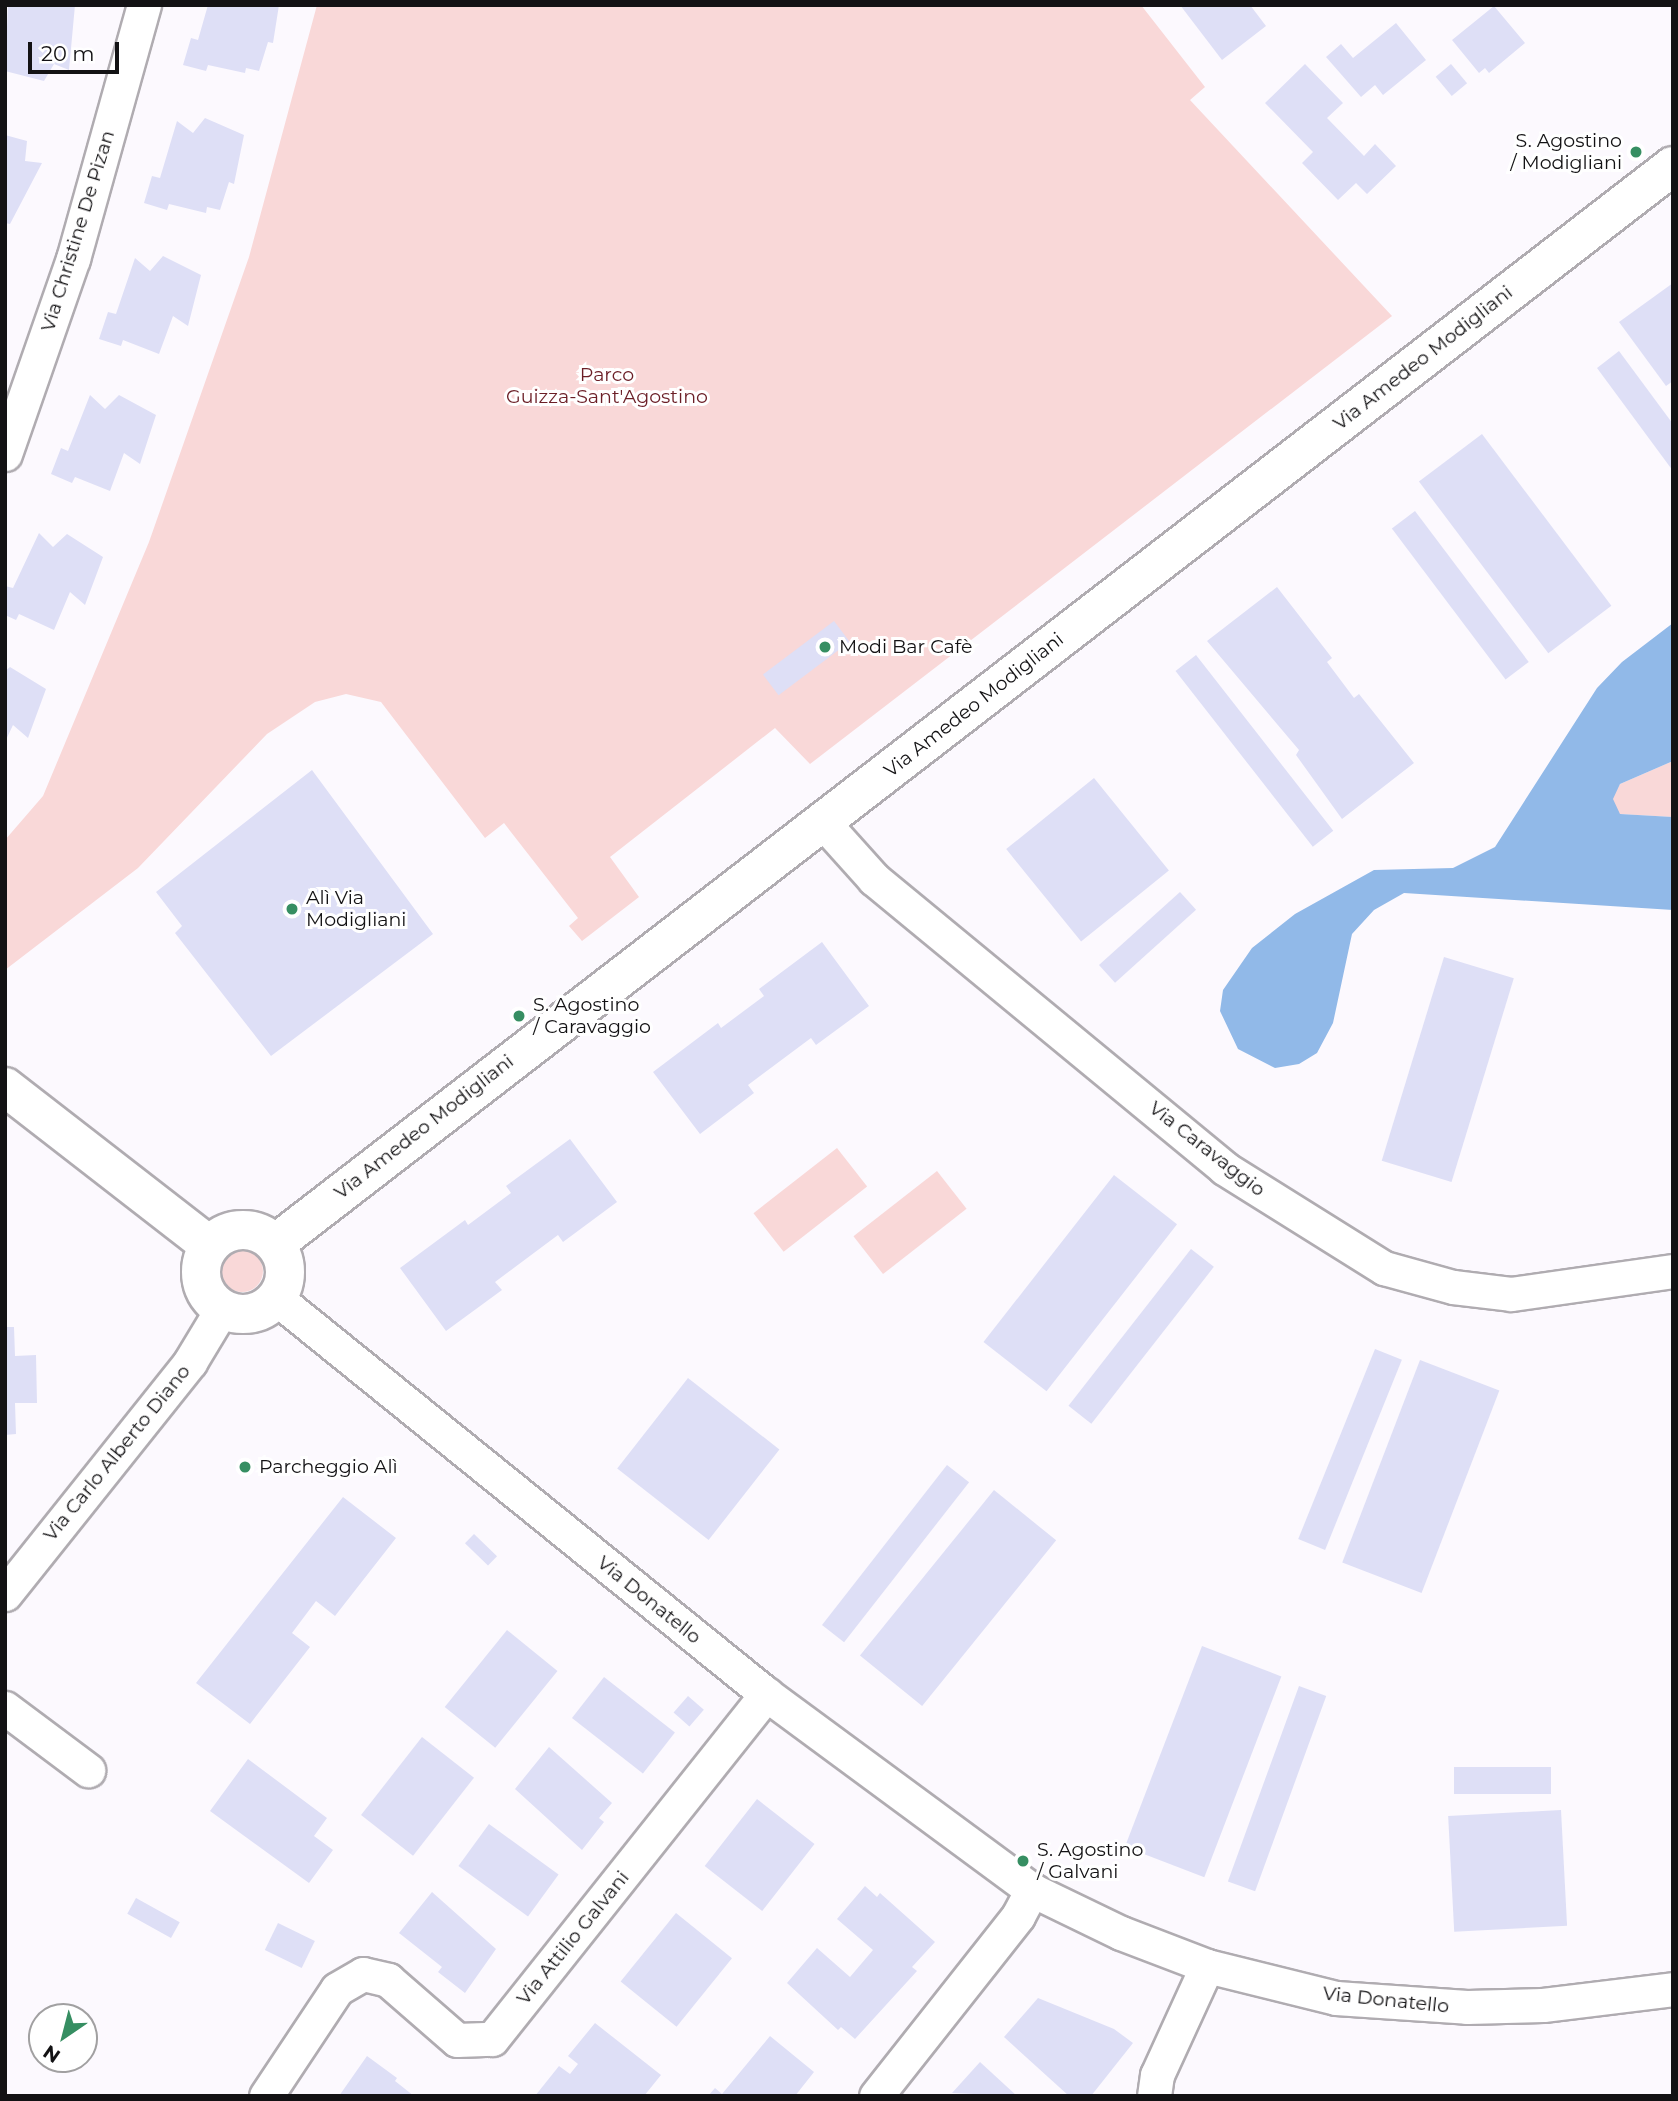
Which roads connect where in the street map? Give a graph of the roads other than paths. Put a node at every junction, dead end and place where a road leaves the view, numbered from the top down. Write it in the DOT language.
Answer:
graph roads {
  1 [pos="144,5"];
  2 [pos="1673,166"];
  3 [pos="5,454"];
  4 [pos="822,821"];
  5 [pos="5,1087"];
  6 [pos="275,1244"];
  7 [pos="209,1245"];
  8 [pos="1673,1272"];
  9 [pos="276,1298"];
  10 [pos="222,1309"];
  11 [pos="5,1594"];
  12 [pos="766,1694"];
  13 [pos="5,1708"];
  14 [pos="88,1770"];
  15 [pos="1032,1890"];
  16 [pos="1208,1966"];
  17 [pos="1673,1989"];
  18 [pos="266,2096"];
  19 [pos="877,2096"];
  20 [pos="1154,2096"];
  1 -- 3 [label="street, Via Christine De Pizan"];
  2 -- 4 [label="street, Via Amedeo Modigliani"];
  4 -- 6 [label="street, Via Amedeo Modigliani"];
  4 -- 8 [label="street, Via Caravaggio"];
  5 -- 7 [label="street"];
  6 -- 7 [label="street"];
  6 -- 9 [label="street"];
  7 -- 10 [label="street"];
  9 -- 10 [label="street"];
  9 -- 12 [label="street, Via Donatello"];
  10 -- 11 [label="street, Via Carlo Alberto Diano"];
  12 -- 15 [label="street, Via Donatello"];
  12 -- 18 [label="street, Via Attilio Galvani"];
  13 -- 14 [label="street"];
  15 -- 16 [label="street, Via Donatello"];
  15 -- 19 [label="street"];
  16 -- 17 [label="street, Via Donatello"];
  16 -- 20 [label="street"];
}
